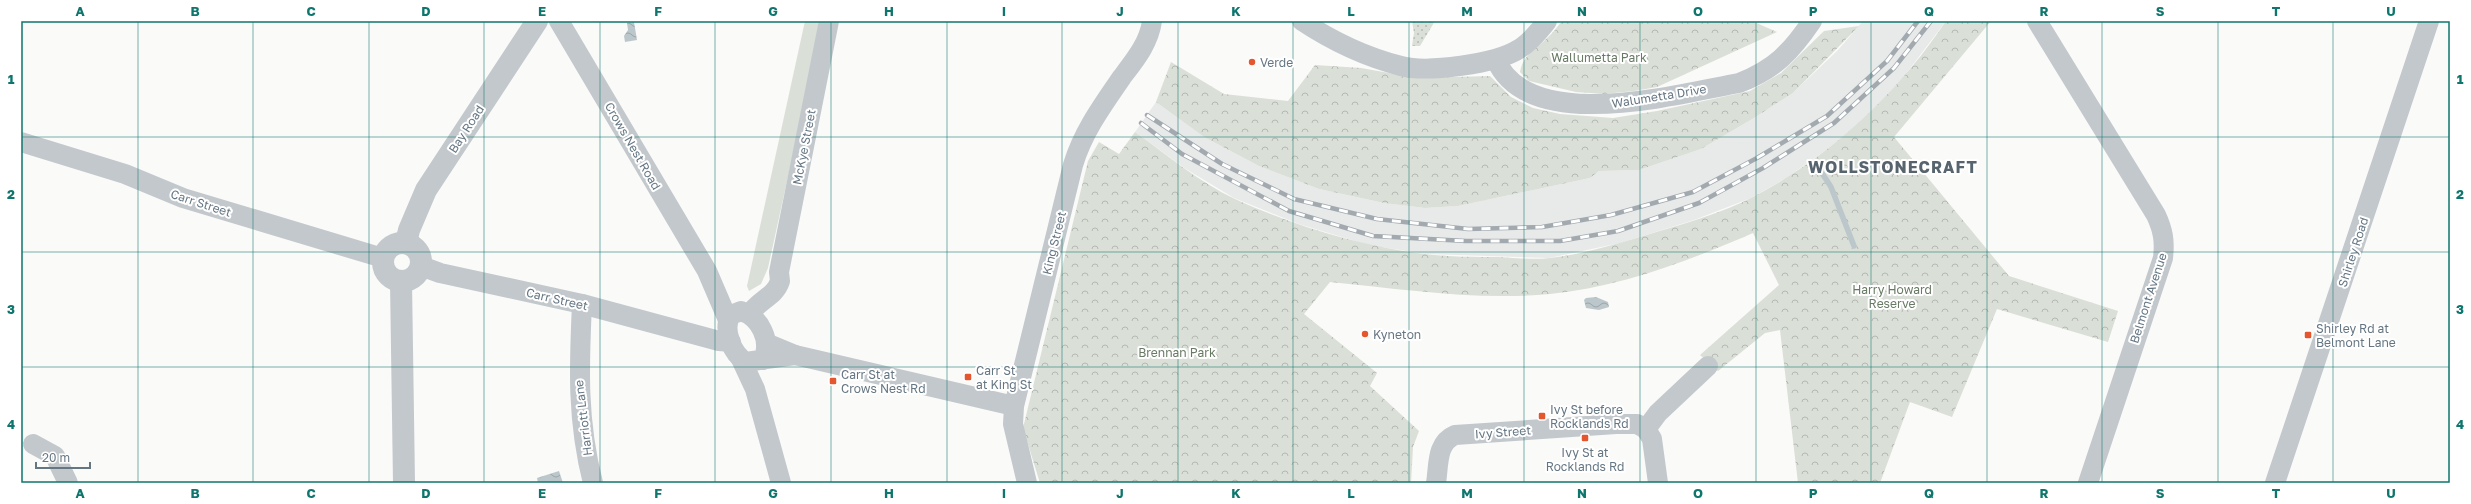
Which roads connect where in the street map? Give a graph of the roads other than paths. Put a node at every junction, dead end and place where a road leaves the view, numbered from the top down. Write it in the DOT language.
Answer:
graph roads {
  1 [pos="537,21"];
  2 [pos="559,21"];
  3 [pos="829,21"];
  4 [pos="1152,21"];
  5 [pos="1302,21"];
  6 [pos="1547,21"];
  7 [pos="1812,21"];
  8 [pos="2037,21"];
  9 [pos="2429,21"];
  10 [pos="1496,60"];
  11 [pos="21,142"];
  12 [pos="406,243"];
  13 [pos="383,258"];
  14 [pos="421,266"];
  15 [pos="401,281"];
  16 [pos="582,304"];
  17 [pos="744,335"];
  18 [pos="1708,366"];
  19 [pos="1014,406"];
  20 [pos="1646,429"];
  21 [pos="33,444"];
  22 [pos="1437,476"];
  23 [pos="68,483"];
  24 [pos="404,483"];
  25 [pos="593,483"];
  26 [pos="782,483"];
  27 [pos="1028,483"];
  28 [pos="1658,483"];
  29 [pos="2088,483"];
  30 [pos="2275,483"];
  1 -- 12 [label="street, Bay Road"];
  2 -- 17 [label="street, Crows Nest Road"];
  3 -- 17 [label="street, McKye Street"];
  4 -- 19 [label="street, King Street"];
  5 -- 10 [label="street"];
  6 -- 10 [label="street"];
  7 -- 10 [label="street, Walumetta Drive"];
  8 -- 29 [label="street, Belmont Avenue"];
  9 -- 30 [label="street, Shirley Road"];
  11 -- 13 [label="street, Carr Street"];
  12 -- 13 [label="street"];
  12 -- 14 [label="street"];
  13 -- 15 [label="street"];
  14 -- 15 [label="street"];
  14 -- 16 [label="street, Carr Street"];
  15 -- 24 [label="street"];
  16 -- 17 [label="street, Carr Street"];
  16 -- 25 [label="street, Harriott Lane"];
  17 -- 19 [label="street"];
  17 -- 26 [label="street, Crows Nest Road"];
  18 -- 20 [label="street"];
  19 -- 27 [label="street, King Street"];
  20 -- 22 [label="street, Ivy Street"];
  20 -- 28 [label="street"];
  21 -- 23 [label="street"];
}
